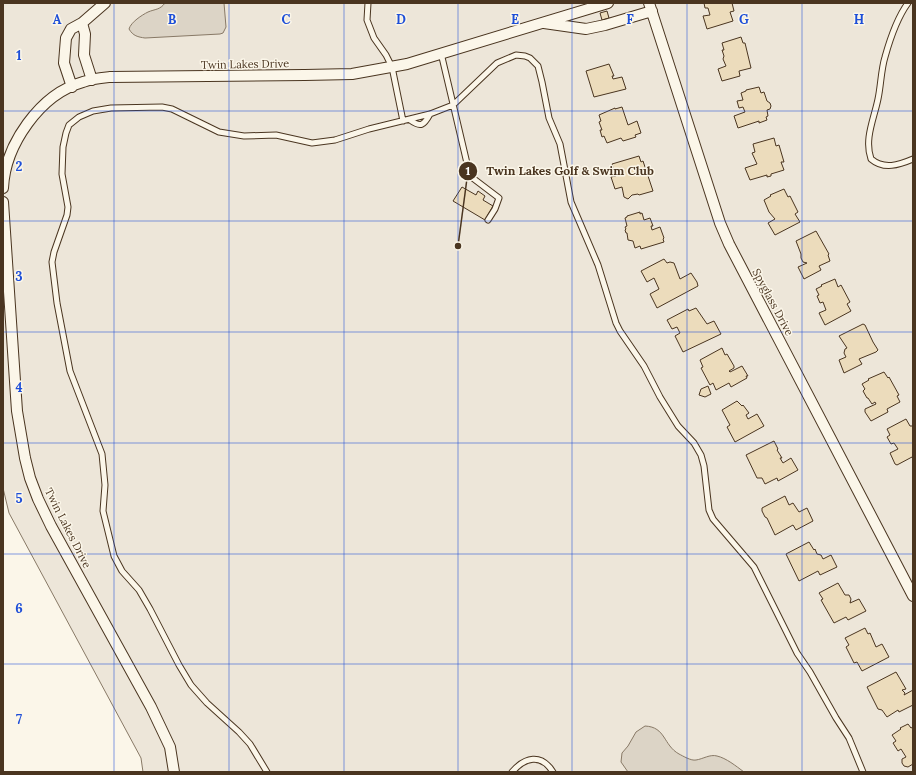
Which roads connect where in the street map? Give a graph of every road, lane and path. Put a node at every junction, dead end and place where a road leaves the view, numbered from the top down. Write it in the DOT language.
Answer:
graph roads {
  1 [pos="105,3"];
  2 [pos="368,3"];
  3 [pos="608,3"];
  4 [pos="908,3"];
  5 [pos="651,7"];
  6 [pos="542,22"];
  7 [pos="82,23"];
  8 [pos="441,53"];
  9 [pos="392,67"];
  10 [pos="92,80"];
  11 [pos="72,86"];
  12 [pos="453,104"];
  13 [pos="404,121"];
  14 [pos="913,159"];
  15 [pos="3,188"];
  16 [pos="3,202"];
  17 [pos="488,220"];
  18 [pos="913,596"];
  19 [pos="174,772"];
  20 [pos="267,772"];
  21 [pos="512,772"];
  22 [pos="553,772"];
  23 [pos="863,772"];
  1 -- 7 [label="street"];
  2 -- 9 [label="lane"];
  3 -- 6 [label="street, Twin Lakes Drive"];
  4 -- 14 [label="lane"];
  5 -- 6 [label="street, Twin Lakes Drive"];
  5 -- 18 [label="street, Spyglass Drive"];
  6 -- 8 [label="street, Twin Lakes Drive"];
  7 -- 10 [label="street"];
  7 -- 11 [label="street"];
  8 -- 9 [label="street, Twin Lakes Drive"];
  8 -- 12 [label="lane"];
  9 -- 10 [label="street, Twin Lakes Drive"];
  9 -- 13 [label="lane"];
  10 -- 11 [label="street, Twin Lakes Drive"];
  11 -- 15 [label="street, Twin Lakes Drive"];
  12 -- 13 [label="lane"];
  12 -- 17 [label="lane"];
  12 -- 23 [label="lane"];
  13 -- 20 [label="lane"];
  16 -- 19 [label="street, Twin Lakes Drive"];
  21 -- 22 [label="lane"];
}
